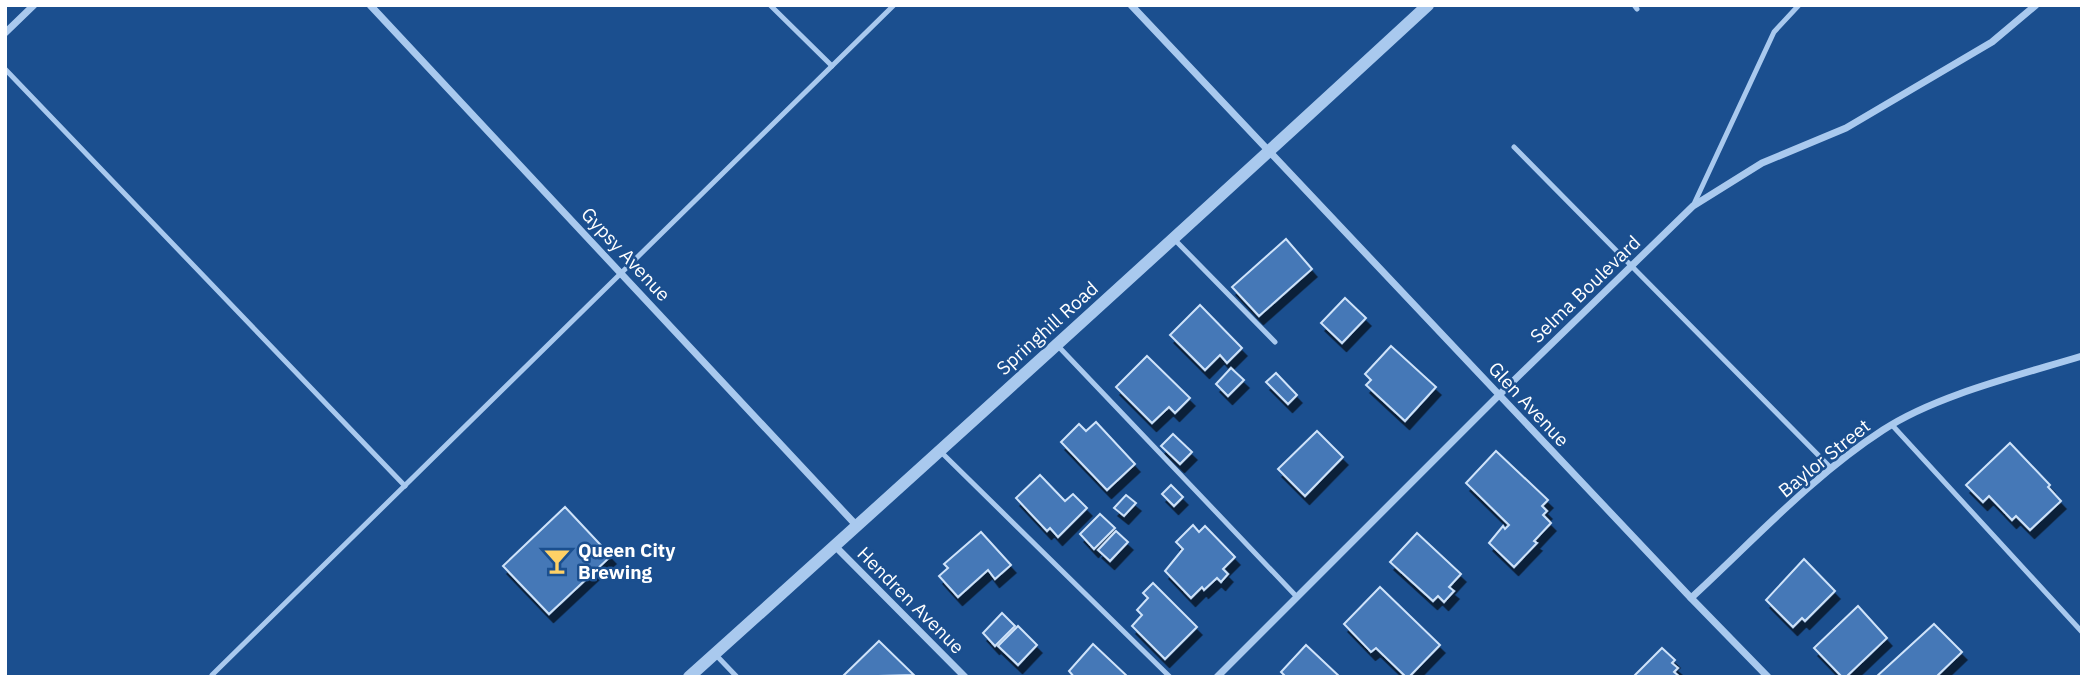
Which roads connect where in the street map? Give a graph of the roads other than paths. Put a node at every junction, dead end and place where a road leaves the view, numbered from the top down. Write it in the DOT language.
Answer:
graph roads {
  1 [pos="34,5"];
  2 [pos="370,5"];
  3 [pos="770,5"];
  4 [pos="894,5"];
  5 [pos="1130,5"];
  6 [pos="1428,5"];
  7 [pos="1799,5"];
  8 [pos="2036,5"];
  9 [pos="5,33"];
  10 [pos="832,66"];
  11 [pos="5,69"];
  12 [pos="1514,147"];
  13 [pos="1268,152"];
  14 [pos="1693,206"];
  15 [pos="1174,239"];
  16 [pos="1630,266"];
  17 [pos="622,273"];
  18 [pos="1275,342"];
  19 [pos="1058,346"];
  20 [pos="2082,356"];
  21 [pos="1499,395"];
  22 [pos="1892,425"];
  23 [pos="939,450"];
  24 [pos="1831,468"];
  25 [pos="405,486"];
  26 [pos="856,525"];
  27 [pos="834,545"];
  28 [pos="1296,596"];
  29 [pos="1691,598"];
  30 [pos="2082,632"];
  31 [pos="715,654"];
  32 [pos="212,675"];
  33 [pos="689,677"];
  34 [pos="737,677"];
  35 [pos="965,677"];
  36 [pos="1170,677"];
  37 [pos="1217,677"];
  38 [pos="1768,677"];
  1 -- 9 [label="street"];
  2 -- 17 [label="street, Gypsy Avenue"];
  3 -- 10 [label="lane"];
  4 -- 10 [label="lane"];
  5 -- 13 [label="street, Glen Avenue"];
  6 -- 13 [label="street, Springhill Road"];
  7 -- 14 [label="lane"];
  8 -- 14 [label="street, Selma Boulevard"];
  10 -- 17 [label="lane"];
  11 -- 25 [label="lane"];
  12 -- 16 [label="lane"];
  13 -- 15 [label="street, Springhill Road"];
  13 -- 21 [label="street, Glen Avenue"];
  14 -- 16 [label="street, Selma Boulevard"];
  15 -- 18 [label="lane"];
  15 -- 19 [label="street, Springhill Road"];
  16 -- 21 [label="street, Selma Boulevard"];
  16 -- 24 [label="lane"];
  17 -- 25 [label="lane"];
  17 -- 26 [label="street, Gypsy Avenue"];
  19 -- 23 [label="street, Springhill Road"];
  19 -- 28 [label="lane"];
  20 -- 22 [label="street, Baylor Street"];
  21 -- 28 [label="street, Selma Boulevard"];
  21 -- 29 [label="street, Glen Avenue"];
  22 -- 24 [label="street, Baylor Street"];
  22 -- 30 [label="lane"];
  23 -- 26 [label="street, Springhill Road"];
  23 -- 36 [label="lane"];
  24 -- 29 [label="street, Baylor Street"];
  25 -- 32 [label="lane"];
  26 -- 27 [label="street, Springhill Road"];
  27 -- 31 [label="street, Springhill Road"];
  27 -- 35 [label="street, Hendren Avenue"];
  28 -- 37 [label="street, Selma Boulevard"];
  29 -- 38 [label="street, Glen Avenue"];
  31 -- 33 [label="street, Springhill Road"];
  31 -- 34 [label="lane"];
}
